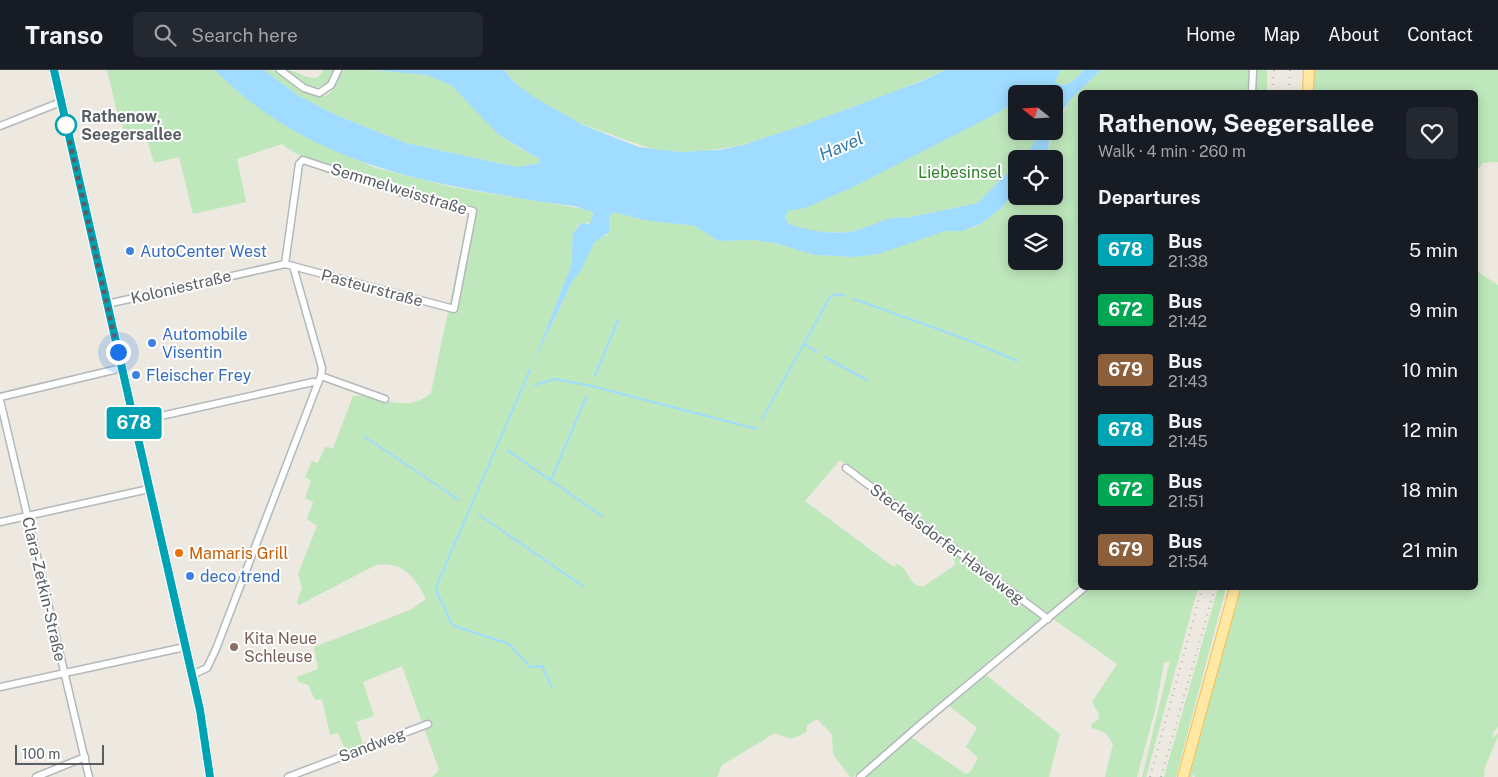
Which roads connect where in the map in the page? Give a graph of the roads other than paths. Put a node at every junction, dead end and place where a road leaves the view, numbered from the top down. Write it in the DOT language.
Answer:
graph roads {
  1 [pos="54,70"];
  2 [pos="280,70"];
  3 [pos="338,70"];
  4 [pos="1253,70"];
  5 [pos="1309,70"];
  6 [pos="1252,90"];
  7 [pos="1308,90"];
  8 [pos="61,102"];
  9 [pos="0,126"];
  10 [pos="285,264"];
  11 [pos="293,266"];
  12 [pos="107,304"];
  13 [pos="452,310"];
  14 [pos="122,368"];
  15 [pos="319,380"];
  16 [pos="0,399"];
  17 [pos="385,400"];
  18 [pos="134,422"];
  19 [pos="846,468"];
  20 [pos="149,489"];
  21 [pos="27,516"];
  22 [pos="0,522"];
  23 [pos="1082,590"];
  24 [pos="1234,590"];
  25 [pos="1048,619"];
  26 [pos="185,647"];
  27 [pos="64,674"];
  28 [pos="192,674"];
  29 [pos="0,687"];
  30 [pos="428,724"];
  31 [pos="85,757"];
  32 [pos="36,777"];
  33 [pos="89,777"];
  34 [pos="210,777"];
  35 [pos="288,777"];
  36 [pos="860,777"];
  37 [pos="1183,777"];
  1 -- 8 [label="main road"];
  2 -- 3 [label="street"];
  4 -- 6 [label="street"];
  5 -- 7 [label="main road"];
  8 -- 9 [label="street"];
  8 -- 12 [label="main road"];
  10 -- 11 [label="street"];
  10 -- 12 [label="street, Koloniestraße"];
  10 -- 13 [label="street, Semmelweisstraße"];
  11 -- 13 [label="street, Pasteurstraße"];
  11 -- 15 [label="street"];
  12 -- 14 [label="main road"];
  14 -- 16 [label="street"];
  14 -- 18 [label="main road"];
  15 -- 17 [label="street"];
  15 -- 18 [label="street"];
  15 -- 28 [label="street"];
  16 -- 21 [label="street, Clara-Zetkin-Straße"];
  18 -- 20 [label="main road"];
  19 -- 25 [label="street, Steckelsdorfer Havelweg"];
  20 -- 21 [label="street"];
  20 -- 26 [label="main road"];
  21 -- 22 [label="street"];
  21 -- 27 [label="street, Clara-Zetkin-Straße"];
  23 -- 25 [label="street"];
  24 -- 37 [label="main road"];
  25 -- 36 [label="street"];
  26 -- 27 [label="street"];
  26 -- 28 [label="main road"];
  27 -- 29 [label="street"];
  27 -- 31 [label="street, Clara-Zetkin-Straße"];
  28 -- 34 [label="main road"];
  30 -- 35 [label="street, Sandweg"];
  31 -- 32 [label="street"];
  31 -- 33 [label="street, Clara-Zetkin-Straße"];
}
